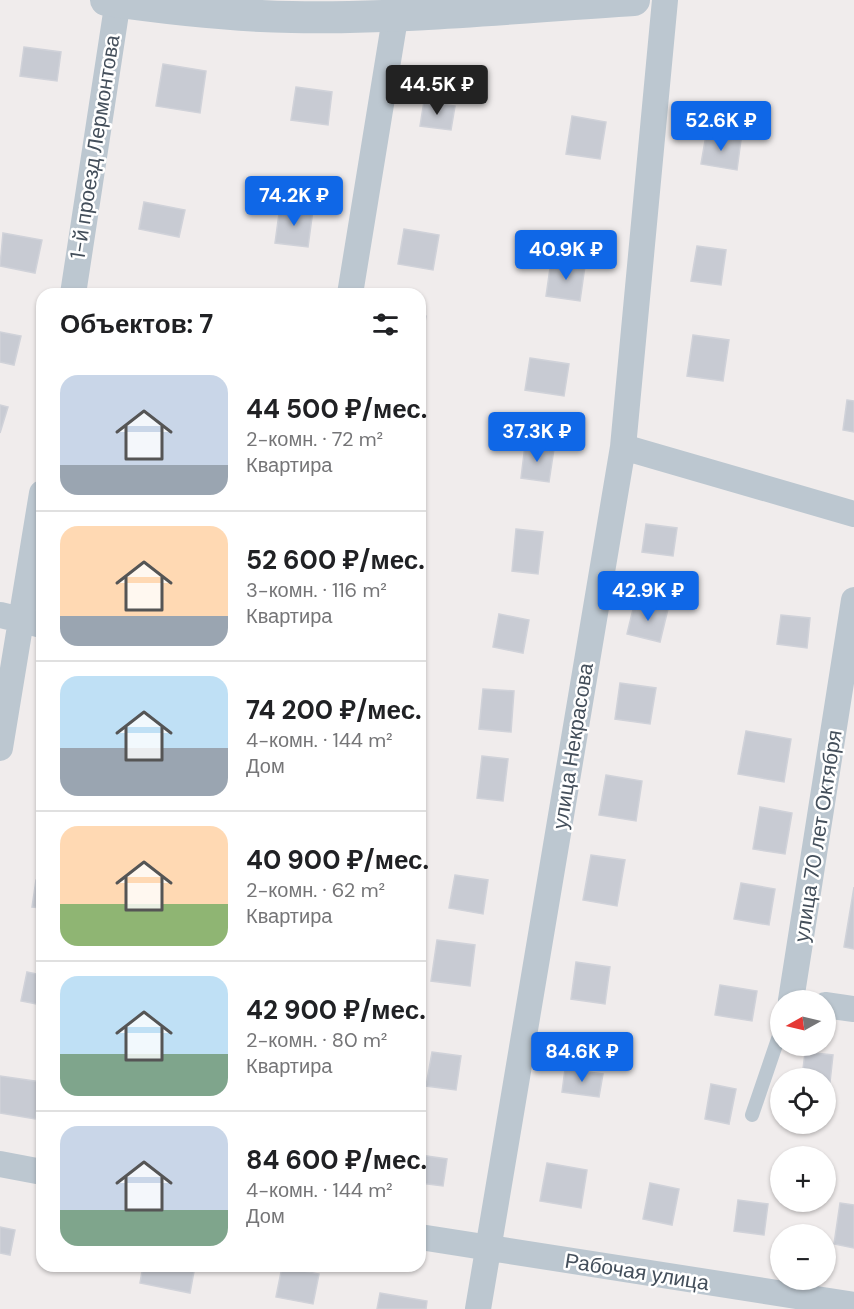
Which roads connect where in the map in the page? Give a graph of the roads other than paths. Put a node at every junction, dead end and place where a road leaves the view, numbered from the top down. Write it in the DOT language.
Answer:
graph roads {
  1 [pos="634,0"];
  2 [pos="665,0"];
  3 [pos="114,1"];
  4 [pos="397,7"];
  5 [pos="74,288"];
  6 [pos="351,288"];
  7 [pos="623,447"];
  8 [pos="854,514"];
  9 [pos="36,531"];
  10 [pos="854,600"];
  11 [pos="22,619"];
  12 [pos="0,748"];
  13 [pos="793,990"];
  14 [pos="836,1007"];
  15 [pos="854,1009"];
  16 [pos="772,1056"];
  17 [pos="752,1115"];
  18 [pos="0,1164"];
  19 [pos="36,1171"];
  20 [pos="426,1238"];
  21 [pos="490,1249"];
  22 [pos="854,1305"];
  23 [pos="478,1309"];
  1 -- 4 [label="street"];
  2 -- 7 [label="street, улица Некрасова"];
  3 -- 4 [label="street"];
  3 -- 5 [label="street, 1-й проезд Лермонтова"];
  4 -- 6 [label="street"];
  7 -- 8 [label="street"];
  7 -- 21 [label="street, улица Некрасова"];
  9 -- 11 [label="street"];
  10 -- 13 [label="street, улица 70 лет Октября"];
  11 -- 12 [label="street"];
  14 -- 15 [label="street"];
  16 -- 17 [label="lane"];
  18 -- 19 [label="street"];
  20 -- 21 [label="street, Рабочая улица"];
  21 -- 22 [label="street, Рабочая улица"];
  21 -- 23 [label="street, улица Некрасова"];
}
